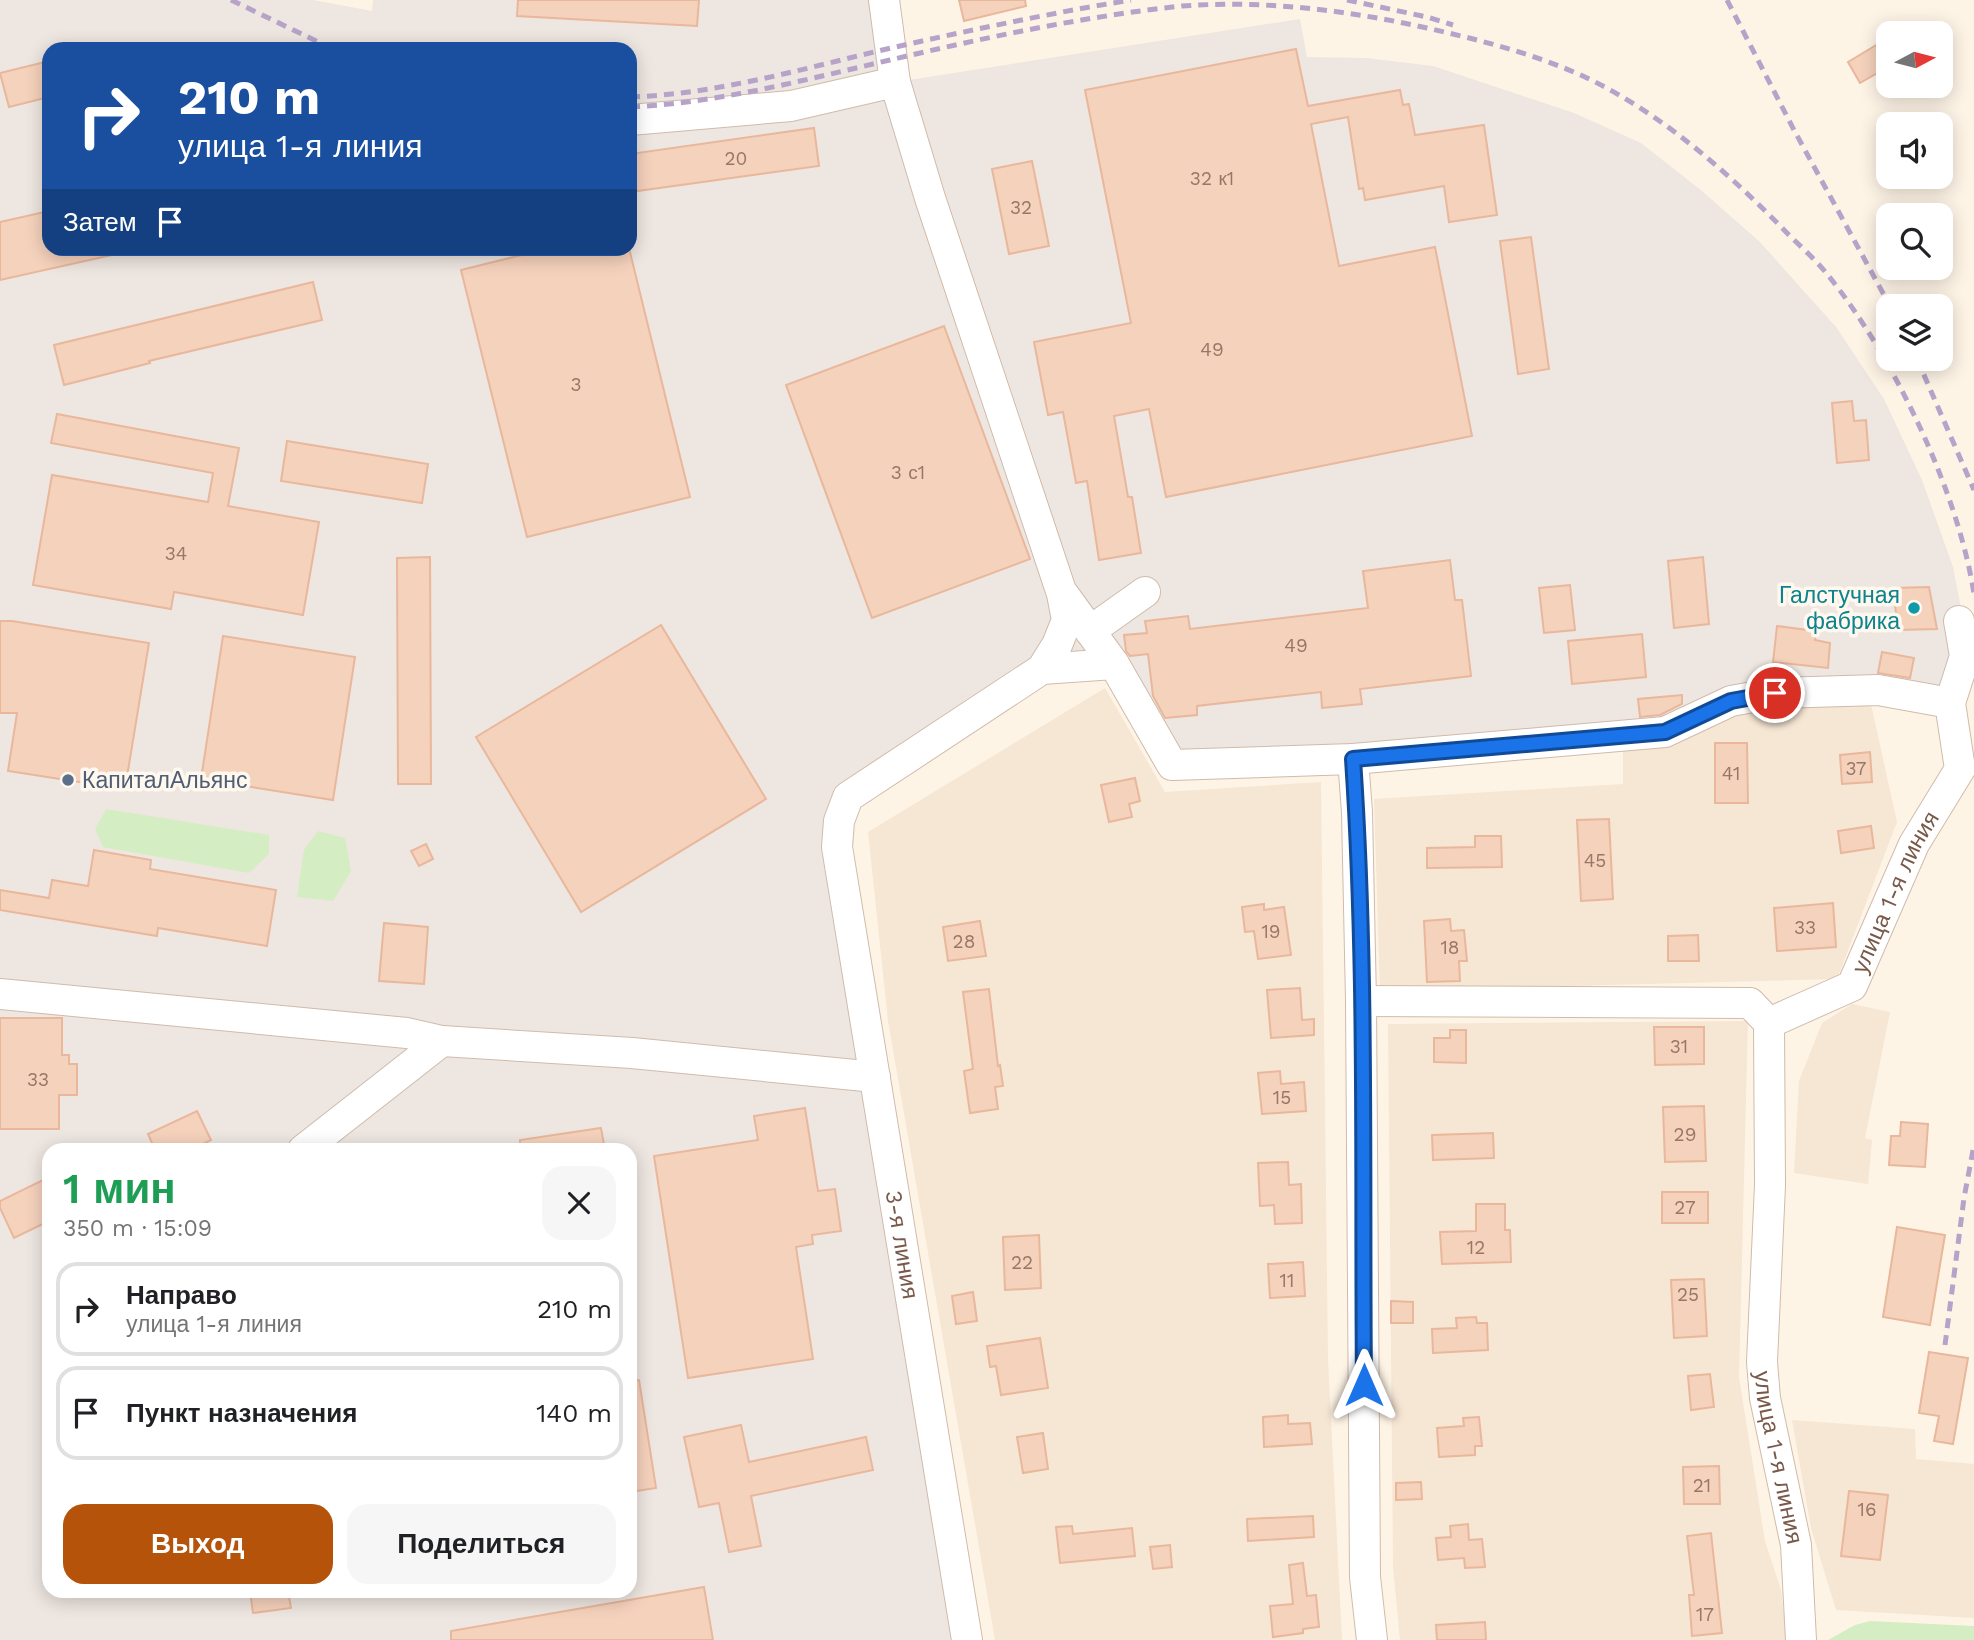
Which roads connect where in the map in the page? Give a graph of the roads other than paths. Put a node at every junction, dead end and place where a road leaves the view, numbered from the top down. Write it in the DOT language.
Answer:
graph roads {
  1 [pos="884,0"];
  2 [pos="895,82"];
  3 [pos="637,119"];
  4 [pos="1145,592"];
  5 [pos="1062,594"];
  6 [pos="1958,621"];
  7 [pos="1090,631"];
  8 [pos="1114,664"];
  9 [pos="1042,669"];
  10 [pos="1951,703"];
  11 [pos="1353,759"];
  12 [pos="0,994"];
  13 [pos="1361,1001"];
  14 [pos="1769,1023"];
  15 [pos="442,1041"];
  16 [pos="875,1077"];
  17 [pos="312,1143"];
  18 [pos="967,1640"];
  19 [pos="1372,1640"];
  20 [pos="1801,1640"];
  1 -- 2 [label="street"];
  2 -- 3 [label="street"];
  2 -- 5 [label="street"];
  4 -- 7 [label="street"];
  5 -- 7 [label="street"];
  5 -- 9 [label="street"];
  6 -- 10 [label="street"];
  7 -- 8 [label="street"];
  8 -- 9 [label="street"];
  8 -- 11 [label="street"];
  9 -- 16 [label="street, 3-я линия"];
  10 -- 11 [label="street"];
  10 -- 14 [label="street, улица 1-я линия"];
  11 -- 13 [label="street"];
  12 -- 15 [label="street"];
  13 -- 14 [label="street"];
  13 -- 19 [label="street"];
  14 -- 20 [label="street, улица 1-я линия"];
  15 -- 16 [label="street"];
  15 -- 17 [label="street"];
  16 -- 18 [label="street, 3-я линия"];
}
